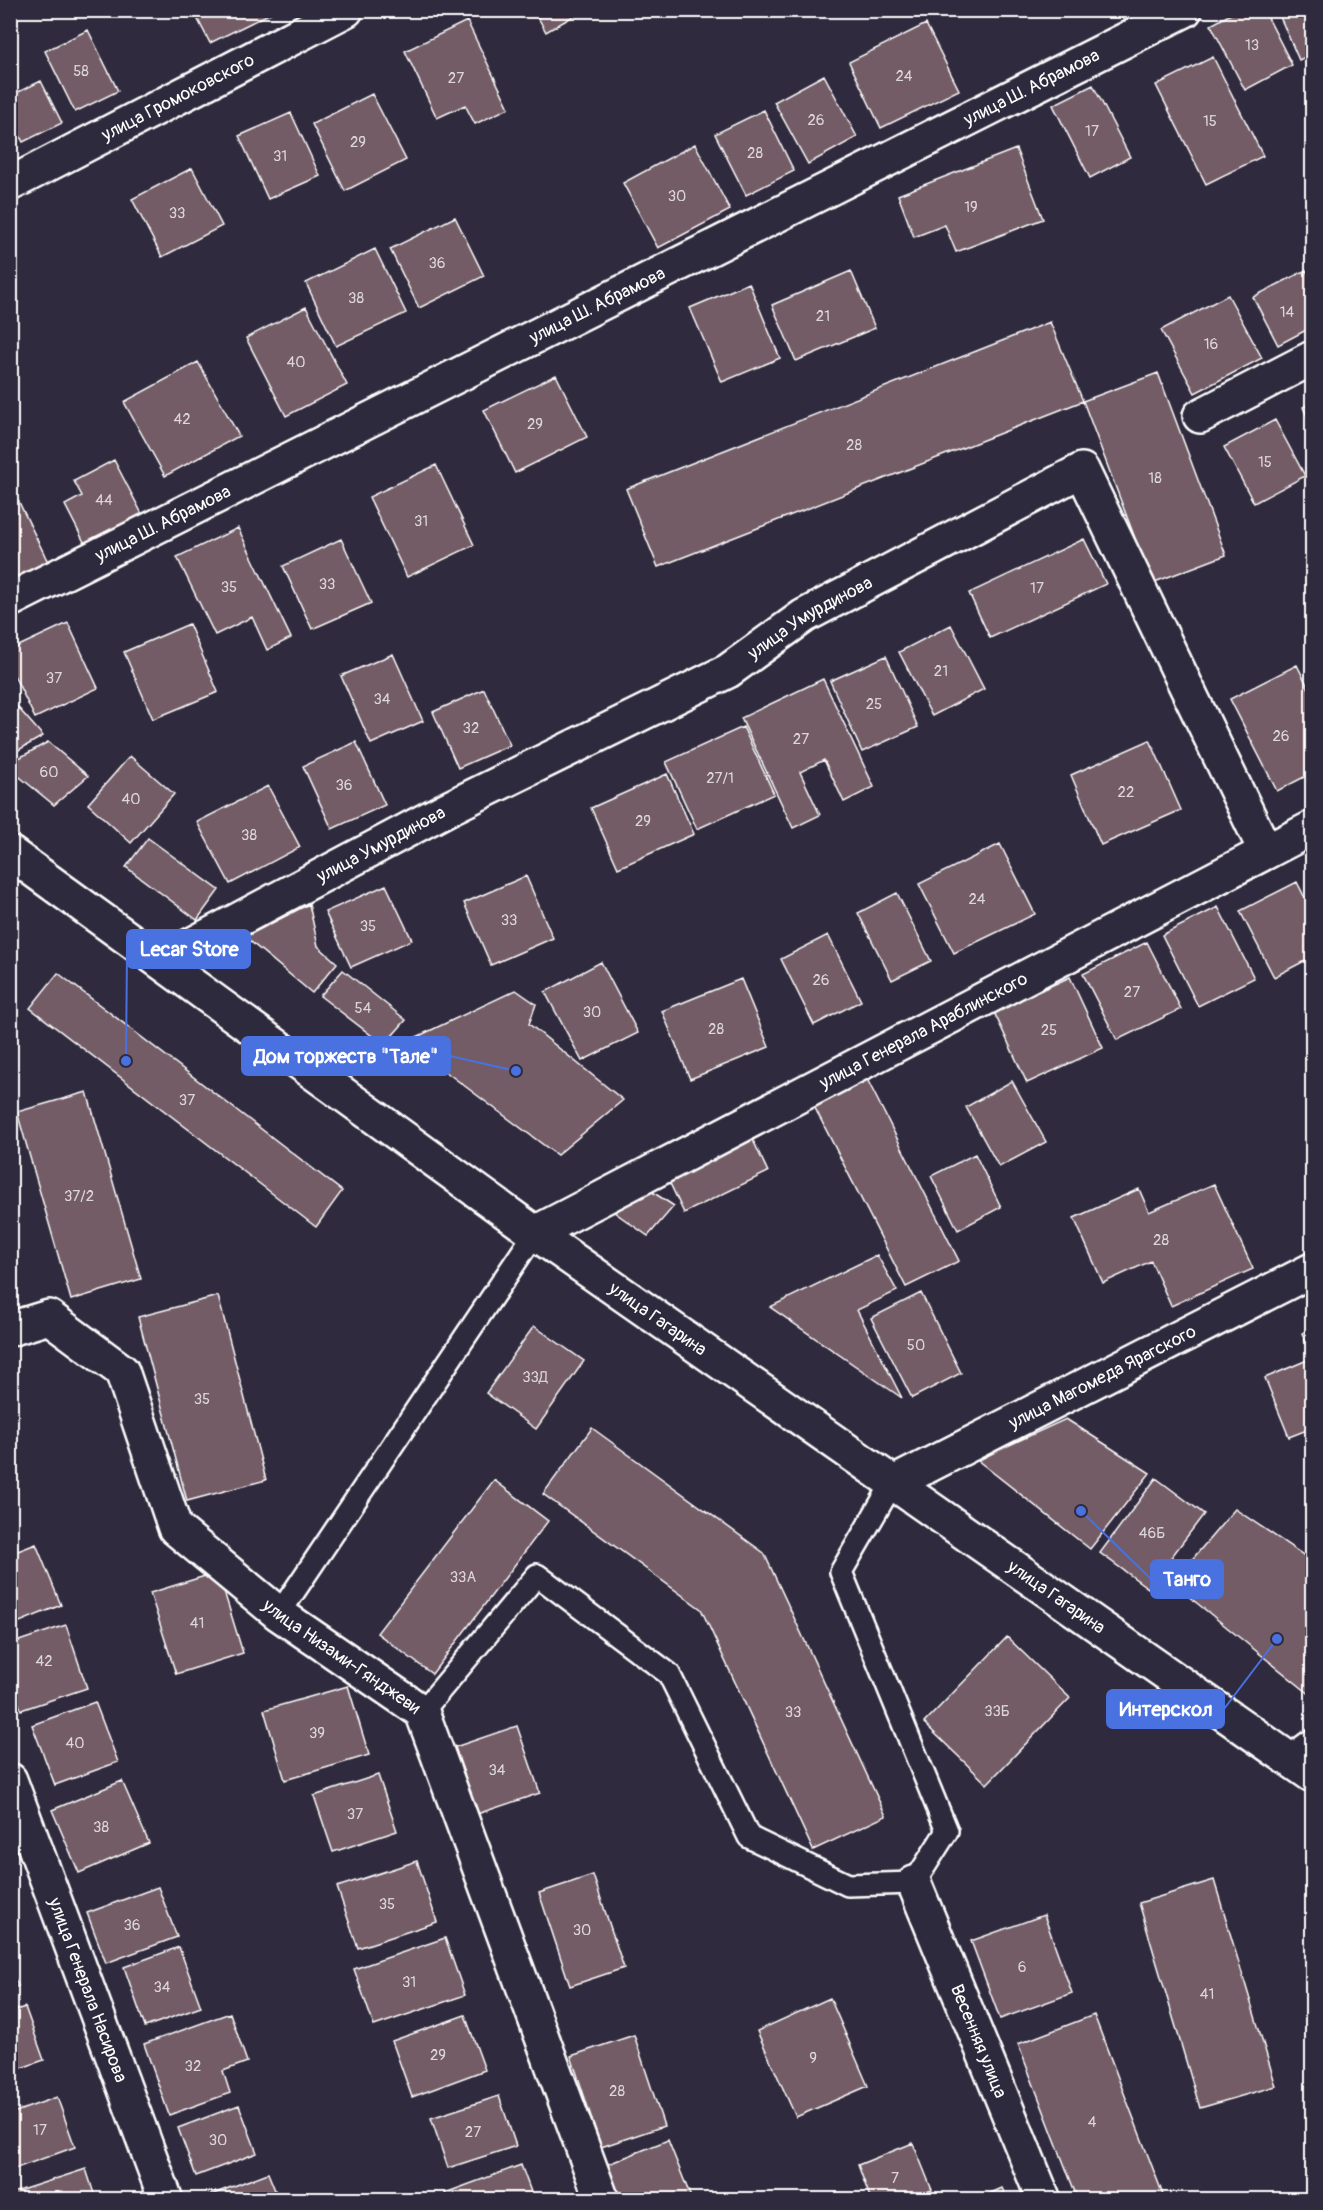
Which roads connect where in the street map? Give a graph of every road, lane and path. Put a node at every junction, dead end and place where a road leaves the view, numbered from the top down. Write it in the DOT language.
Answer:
graph roads {
  1 [pos="346,10"];
  2 [pos="1185,10"];
  3 [pos="10,184"];
  4 [pos="1312,358"];
  5 [pos="1200,416"];
  6 [pos="10,600"];
  7 [pos="1312,828"];
  8 [pos="1266,852"];
  9 [pos="11,855"];
  10 [pos="161,961"];
  11 [pos="535,1233"];
  12 [pos="1312,1270"];
  13 [pos="10,1329"];
  14 [pos="892,1484"];
  15 [pos="279,1614"];
  16 [pos="422,1712"];
  17 [pos="1306,1761"];
  18 [pos="10,1780"];
  19 [pos="23,1854"];
  20 [pos="914,1883"];
  21 [pos="166,2199"];
  22 [pos="602,2199"];
  23 [pos="1044,2199"];
  1 -- 3 [label="street, улица Громоковского"];
  2 -- 6 [label="street, улица Ш. Абрамова"];
  4 -- 5 [label="street"];
  7 -- 8 [label="street, улица Генерала Араблинского"];
  8 -- 10 [label="street, улица Умурдинова"];
  8 -- 11 [label="street, улица Генерала Араблинского"];
  9 -- 10 [label="street, улица Гагарина"];
  10 -- 11 [label="street, улица Гагарина"];
  11 -- 14 [label="street, улица Гагарина"];
  11 -- 15 [label="lane"];
  12 -- 14 [label="street, улица Магомеда Ярагского"];
  13 -- 15 [label="street, улица Низами-Гянджеви"];
  14 -- 17 [label="street, улица Гагарина"];
  14 -- 20 [label="lane"];
  15 -- 16 [label="street, улица Низами-Гянджеви"];
  16 -- 20 [label="lane"];
  16 -- 22 [label="street, улица Низами-Гянджеви"];
  18 -- 19 [label="street, улица Генерала Насирова"];
  19 -- 21 [label="street, улица Генерала Насирова"];
  20 -- 23 [label="street, Весенняя улица"];
}
